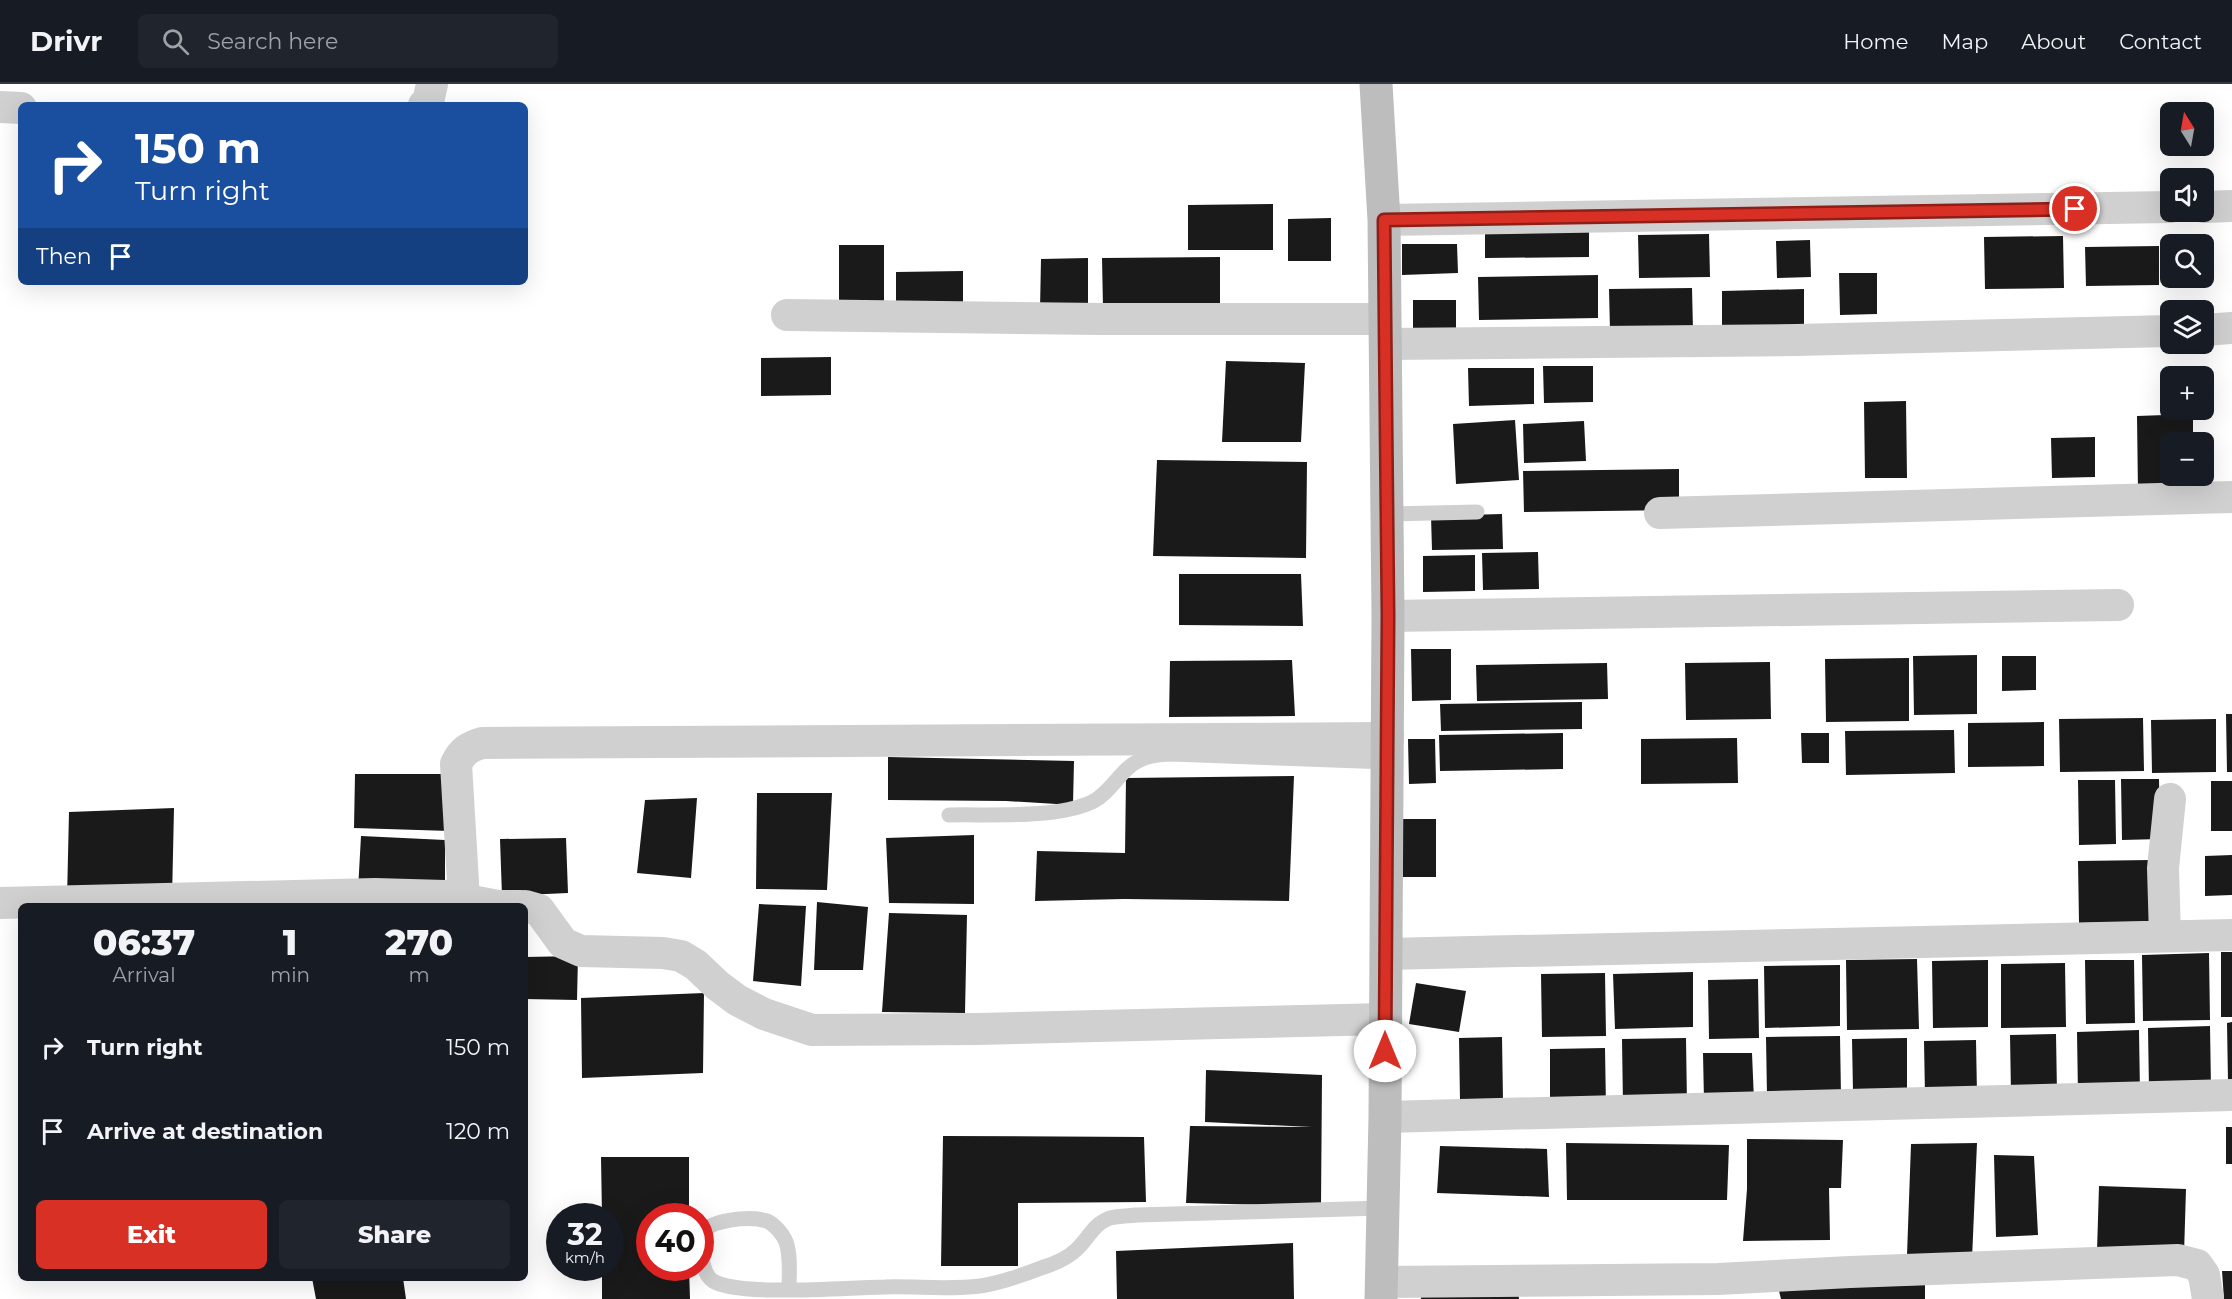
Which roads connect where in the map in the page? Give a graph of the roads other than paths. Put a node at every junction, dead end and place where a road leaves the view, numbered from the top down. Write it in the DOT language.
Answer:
graph roads {
  1 [pos="432,84"];
  2 [pos="1376,84"];
  3 [pos="428,102"];
  4 [pos="0,107"];
  5 [pos="18,108"];
  6 [pos="2232,206"];
  7 [pos="2160,207"];
  8 [pos="2214,207"];
  9 [pos="1384,220"];
  10 [pos="787,315"];
  11 [pos="2232,328"];
  12 [pos="2214,329"];
  13 [pos="2160,331"];
  14 [pos="1386,332"];
  15 [pos="2232,497"];
  16 [pos="1477,512"];
  17 [pos="1660,513"];
  18 [pos="1388,514"];
  19 [pos="2118,605"];
  20 [pos="1388,616"];
  21 [pos="1388,750"];
  22 [pos="2170,799"];
  23 [pos="949,815"];
  24 [pos="464,900"];
  25 [pos="0,903"];
  26 [pos="481,903"];
  27 [pos="528,907"];
  28 [pos="2232,935"];
  29 [pos="2165,936"];
  30 [pos="1386,954"];
  31 [pos="1385,1019"];
  32 [pos="2232,1095"];
  33 [pos="1385,1117"];
  34 [pos="1382,1208"];
  35 [pos="714,1224"];
  36 [pos="713,1281"];
  37 [pos="789,1289"];
  38 [pos="1381,1291"];
  39 [pos="2208,1299"];
  1 -- 3 [label="street"];
  2 -- 9 [label="street"];
  4 -- 5 [label="street"];
  6 -- 8 [label="street"];
  7 -- 9 [label="street"];
  9 -- 14 [label="street"];
  10 -- 14 [label="street"];
  11 -- 12 [label="street"];
  13 -- 14 [label="street"];
  14 -- 18 [label="street"];
  15 -- 17 [label="street"];
  16 -- 18 [label="lane"];
  18 -- 20 [label="street"];
  19 -- 20 [label="street"];
  20 -- 21 [label="street"];
  21 -- 23 [label="lane"];
  21 -- 24 [label="street"];
  21 -- 30 [label="street"];
  22 -- 29 [label="street"];
  24 -- 25 [label="street"];
  24 -- 26 [label="street"];
  27 -- 31 [label="street"];
  28 -- 29 [label="street"];
  29 -- 30 [label="street"];
  30 -- 31 [label="street"];
  31 -- 33 [label="street"];
  32 -- 33 [label="street"];
  33 -- 34 [label="street"];
  34 -- 37 [label="lane"];
  34 -- 38 [label="street"];
  35 -- 37 [label="lane"];
  36 -- 37 [label="lane"];
  38 -- 39 [label="street"];
}
